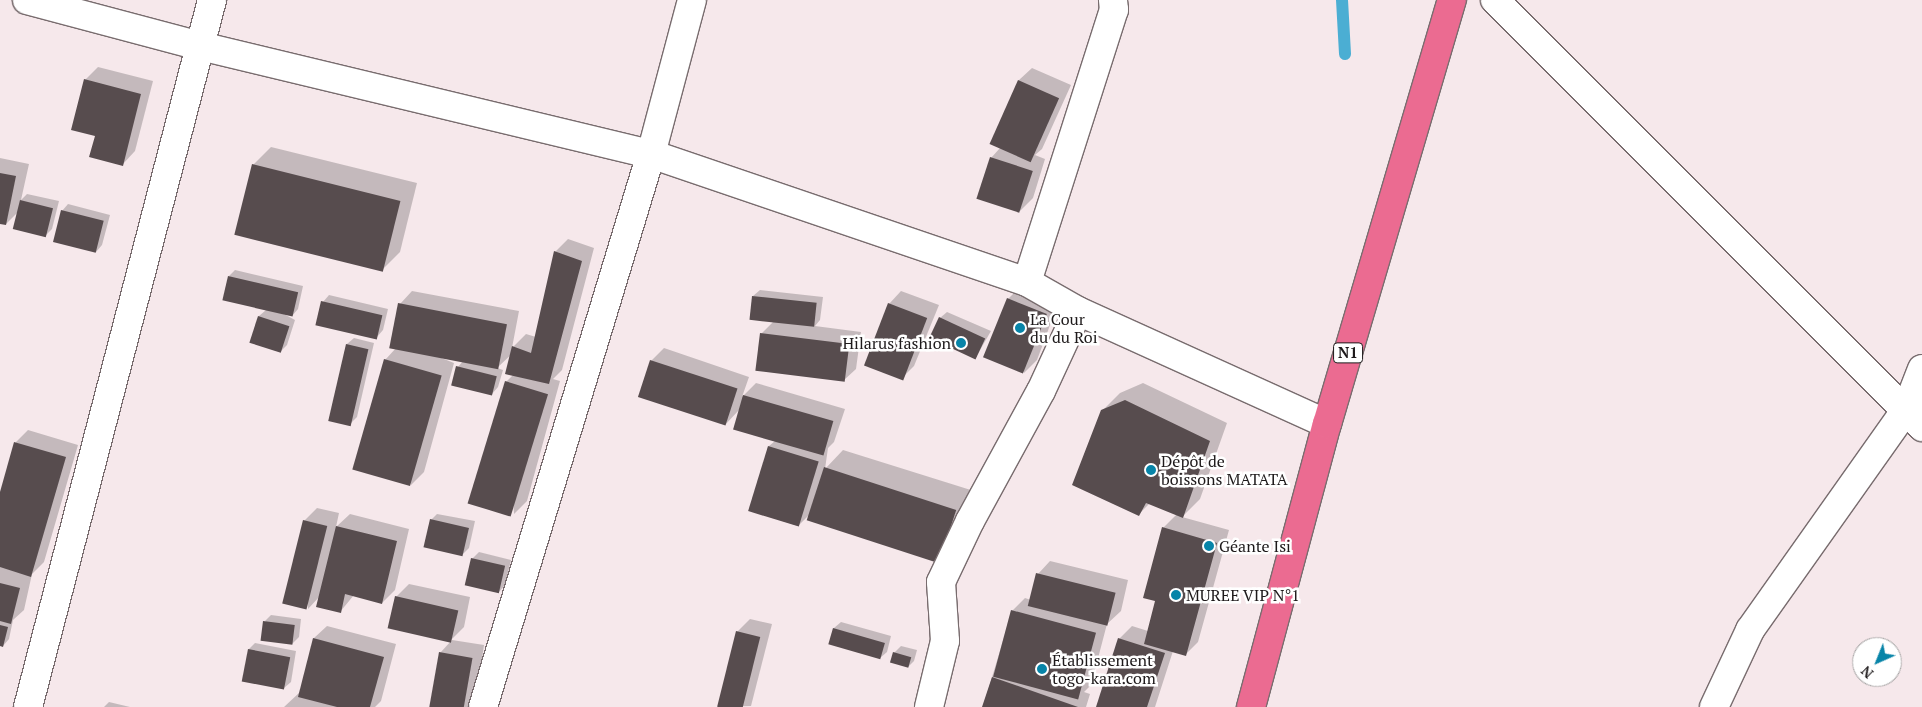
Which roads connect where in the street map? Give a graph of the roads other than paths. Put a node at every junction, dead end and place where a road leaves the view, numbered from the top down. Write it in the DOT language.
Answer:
graph roads {
  1 [pos="26,0"];
  2 [pos="212,0"];
  3 [pos="692,0"];
  4 [pos="1113,0"];
  5 [pos="1452,0"];
  6 [pos="1495,0"];
  7 [pos="200,46"];
  8 [pos="651,154"];
  9 [pos="1027,282"];
  10 [pos="1078,311"];
  11 [pos="1922,369"];
  12 [pos="1914,419"];
  13 [pos="1327,424"];
  14 [pos="28,707"];
  15 [pos="484,707"];
  16 [pos="929,707"];
  17 [pos="1251,707"];
  18 [pos="1714,707"];
  1 -- 7 [label="street"];
  2 -- 7 [label="street"];
  3 -- 8 [label="street"];
  4 -- 9 [label="street"];
  5 -- 13 [label="highway, N1"];
  6 -- 12 [label="street"];
  7 -- 8 [label="street"];
  7 -- 14 [label="street"];
  8 -- 9 [label="street"];
  8 -- 15 [label="street"];
  9 -- 10 [label="street"];
  10 -- 13 [label="street"];
  10 -- 16 [label="street"];
  11 -- 12 [label="street"];
  12 -- 18 [label="street"];
  13 -- 17 [label="highway, N1"];
}
